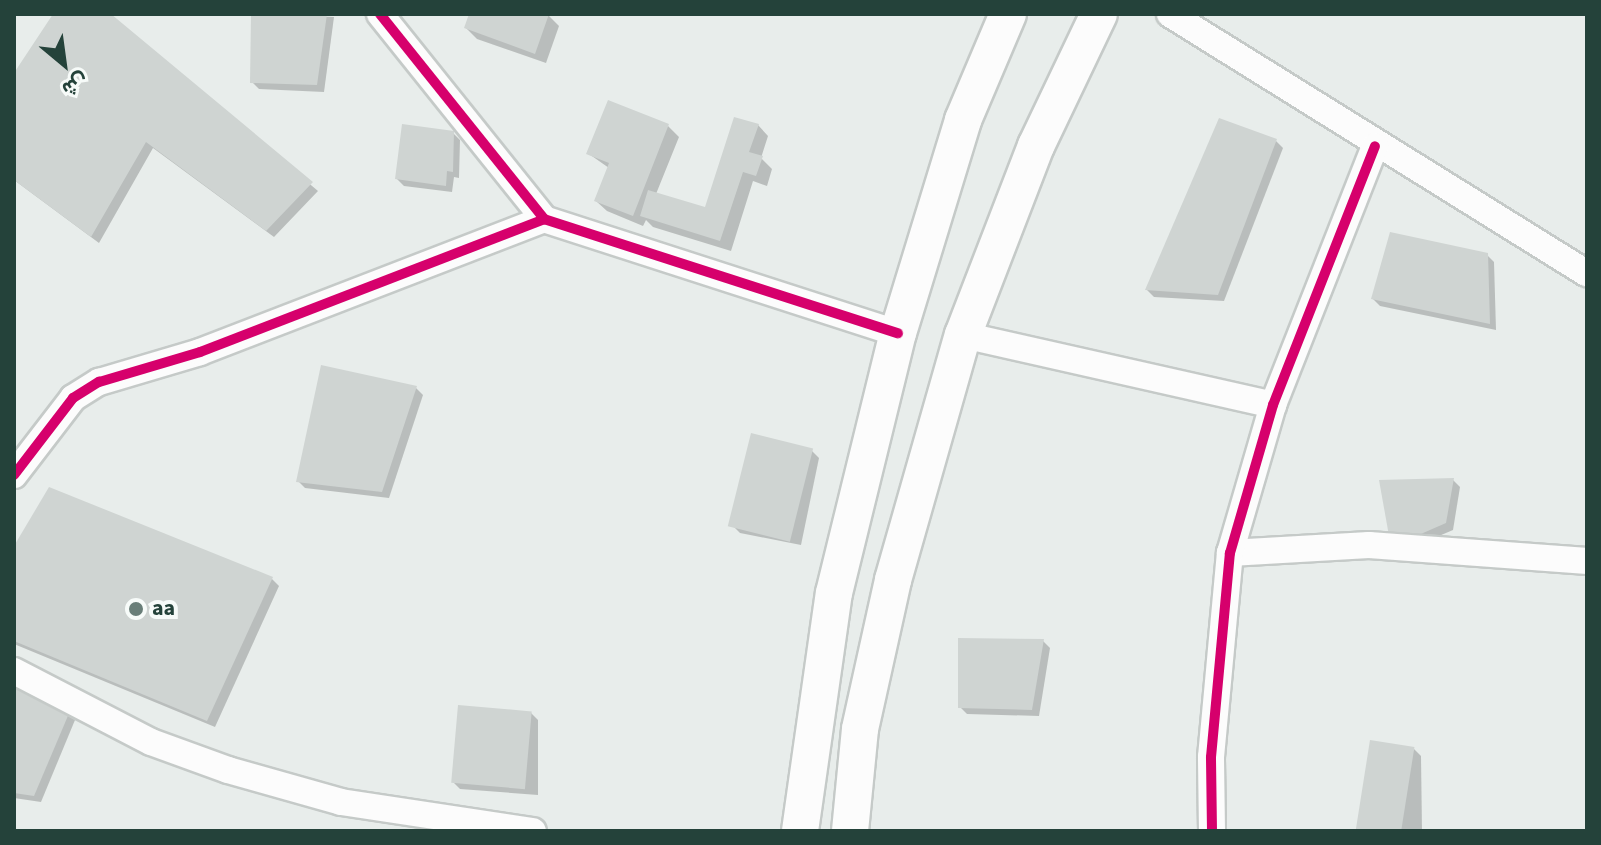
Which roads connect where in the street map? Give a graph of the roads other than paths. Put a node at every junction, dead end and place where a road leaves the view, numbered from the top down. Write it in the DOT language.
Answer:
graph roads {
  1 [pos="380,14"];
  2 [pos="1008,14"];
  3 [pos="1099,14"];
  4 [pos="1170,14"];
  5 [pos="1375,146"];
  6 [pos="544,219"];
  7 [pos="1587,274"];
  8 [pos="898,333"];
  9 [pos="963,335"];
  10 [pos="1273,405"];
  11 [pos="14,475"];
  12 [pos="854,510"];
  13 [pos="910,520"];
  14 [pos="1230,553"];
  15 [pos="1587,561"];
  16 [pos="14,671"];
  17 [pos="857,830"];
  18 [pos="533,831"];
  19 [pos="800,831"];
  20 [pos="1212,831"];
  1 -- 6 [label="street"];
  2 -- 8 [label="main road"];
  3 -- 9 [label="main road"];
  4 -- 5 [label="street"];
  5 -- 7 [label="street"];
  5 -- 10 [label="street"];
  6 -- 8 [label="street"];
  6 -- 11 [label="street"];
  8 -- 12 [label="main road"];
  9 -- 10 [label="street"];
  9 -- 13 [label="main road"];
  10 -- 14 [label="street"];
  12 -- 13 [label="main road"];
  12 -- 19 [label="main road"];
  13 -- 17 [label="main road"];
  14 -- 15 [label="street"];
  14 -- 20 [label="street"];
  16 -- 18 [label="street"];
}
